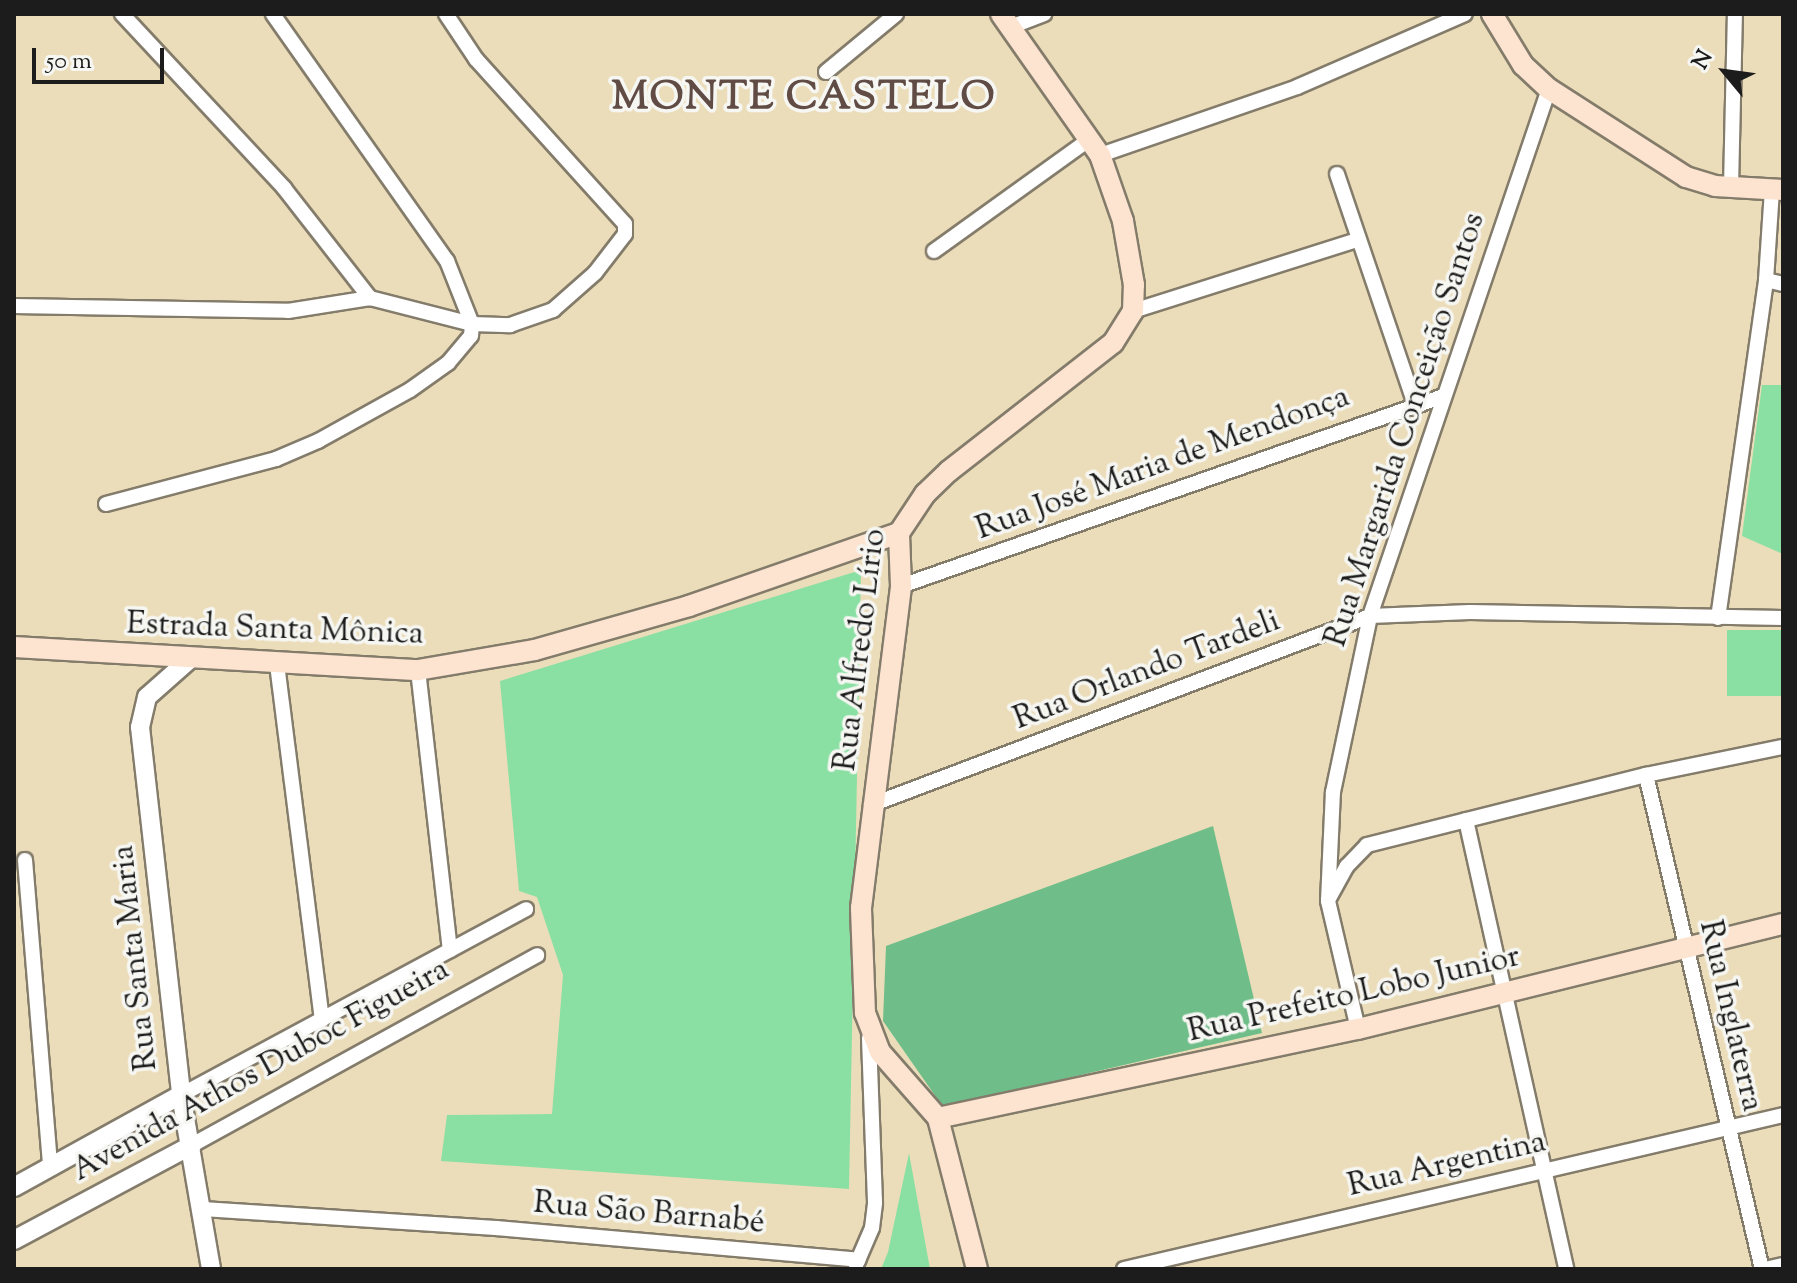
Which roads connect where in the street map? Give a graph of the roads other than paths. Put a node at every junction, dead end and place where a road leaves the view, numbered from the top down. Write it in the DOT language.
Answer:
graph roads {
  1 [pos="122,14"];
  2 [pos="273,14"];
  3 [pos="446,14"];
  4 [pos="896,14"];
  5 [pos="1044,14"];
  6 [pos="1465,14"];
  7 [pos="1492,14"];
  8 [pos="1735,14"];
  9 [pos="1005,21"];
  10 [pos="826,72"];
  11 [pos="1549,89"];
  12 [pos="1095,147"];
  13 [pos="1337,174"];
  14 [pos="1731,187"];
  15 [pos="1777,190"];
  16 [pos="1357,240"];
  17 [pos="934,251"];
  18 [pos="1766,280"];
  19 [pos="1783,284"];
  20 [pos="370,298"];
  21 [pos="14,306"];
  22 [pos="1133,311"];
  23 [pos="472,324"];
  24 [pos="1444,396"];
  25 [pos="1415,404"];
  26 [pos="106,504"];
  27 [pos="899,533"];
  28 [pos="901,586"];
  29 [pos="1370,616"];
  30 [pos="1718,618"];
  31 [pos="1783,618"];
  32 [pos="14,647"];
  33 [pos="190,659"];
  34 [pos="277,664"];
  35 [pos="418,670"];
  36 [pos="1783,747"];
  37 [pos="1646,775"];
  38 [pos="871,805"];
  39 [pos="1466,820"];
  40 [pos="25,860"];
  41 [pos="1328,901"];
  42 [pos="526,909"];
  43 [pos="1783,924"];
  44 [pos="1687,947"];
  45 [pos="450,950"];
  46 [pos="537,955"];
  47 [pos="1506,990"];
  48 [pos="322,1020"];
  49 [pos="1358,1029"];
  50 [pos="869,1031"];
  51 [pos="181,1095"];
  52 [pos="1783,1115"];
  53 [pos="938,1118"];
  54 [pos="1726,1128"];
  55 [pos="192,1145"];
  56 [pos="50,1167"];
  57 [pos="1546,1170"];
  58 [pos="14,1187"];
  59 [pos="202,1209"];
  60 [pos="14,1240"];
  61 [pos="856,1264"];
  62 [pos="1783,1265"];
  63 [pos="211,1269"];
  64 [pos="977,1269"];
  65 [pos="1124,1269"];
  66 [pos="1566,1269"];
  67 [pos="1764,1269"];
  1 -- 20 [label="street"];
  2 -- 23 [label="street"];
  3 -- 23 [label="street"];
  4 -- 10 [label="street"];
  5 -- 9 [label="street"];
  6 -- 12 [label="street"];
  7 -- 11 [label="main road"];
  8 -- 14 [label="street"];
  9 -- 12 [label="main road"];
  11 -- 14 [label="main road"];
  11 -- 24 [label="street, Rua Margarida Conceição Santos"];
  12 -- 17 [label="street"];
  12 -- 22 [label="main road"];
  13 -- 16 [label="street"];
  14 -- 15 [label="main road"];
  15 -- 18 [label="street"];
  16 -- 22 [label="street"];
  16 -- 25 [label="street"];
  18 -- 19 [label="street"];
  18 -- 30 [label="street"];
  20 -- 21 [label="street"];
  20 -- 23 [label="street"];
  22 -- 27 [label="main road, Rua Alfredo Lírio"];
  23 -- 26 [label="street"];
  24 -- 25 [label="street, Rua José Maria de Mendonça"];
  24 -- 29 [label="street, Rua Margarida Conceição Santos"];
  25 -- 28 [label="street, Rua José Maria de Mendonça"];
  27 -- 28 [label="main road, Rua Alfredo Lírio"];
  27 -- 35 [label="main road, Estrada Santa Mônica"];
  28 -- 38 [label="main road, Rua Alfredo Lírio"];
  29 -- 30 [label="street, Rua Orlando Tardeli"];
  29 -- 38 [label="street, Rua Orlando Tardeli"];
  29 -- 41 [label="street, Rua Margarida Conceição Santos"];
  30 -- 31 [label="street, Rua Orlando Tardeli"];
  32 -- 33 [label="main road, Estrada Santa Mônica"];
  33 -- 34 [label="main road, Estrada Santa Mônica"];
  33 -- 51 [label="street, Rua Santa Maria"];
  34 -- 35 [label="main road, Estrada Santa Mônica"];
  34 -- 48 [label="street"];
  35 -- 45 [label="street"];
  36 -- 37 [label="street"];
  37 -- 39 [label="street"];
  37 -- 44 [label="street, Rua Inglaterra"];
  38 -- 50 [label="main road, Rua Alfredo Lírio"];
  39 -- 41 [label="street"];
  39 -- 47 [label="street"];
  40 -- 56 [label="street"];
  41 -- 49 [label="street, Rua Margarida Conceição Santos"];
  42 -- 45 [label="street, Avenida Athos Duboc Figueira"];
  43 -- 44 [label="main road, Rua Prefeito Lobo Junior"];
  44 -- 47 [label="main road, Rua Prefeito Lobo Junior"];
  44 -- 54 [label="street, Rua Inglaterra"];
  45 -- 48 [label="street, Avenida Athos Duboc Figueira"];
  46 -- 55 [label="street, Avenida Athos Duboc Figueira"];
  47 -- 49 [label="main road, Rua Prefeito Lobo Junior"];
  47 -- 57 [label="street"];
  48 -- 51 [label="street, Avenida Athos Duboc Figueira"];
  49 -- 53 [label="main road, Rua Prefeito Lobo Junior"];
  50 -- 53 [label="main road, Rua Alfredo Lírio"];
  50 -- 61 [label="street, Rua São Barnabé"];
  51 -- 55 [label="street, Rua Santa Maria"];
  51 -- 56 [label="street, Avenida Athos Duboc Figueira"];
  52 -- 54 [label="street, Rua Argentina"];
  53 -- 64 [label="main road"];
  54 -- 57 [label="street, Rua Argentina"];
  54 -- 67 [label="street, Rua Inglaterra"];
  55 -- 59 [label="street, Rua Santa Maria"];
  55 -- 60 [label="street, Avenida Athos Duboc Figueira"];
  56 -- 58 [label="street, Avenida Athos Duboc Figueira"];
  57 -- 65 [label="street, Rua Argentina"];
  57 -- 66 [label="street"];
  59 -- 61 [label="street, Rua São Barnabé"];
  59 -- 63 [label="street, Rua Santa Maria"];
  62 -- 67 [label="street"];
}
